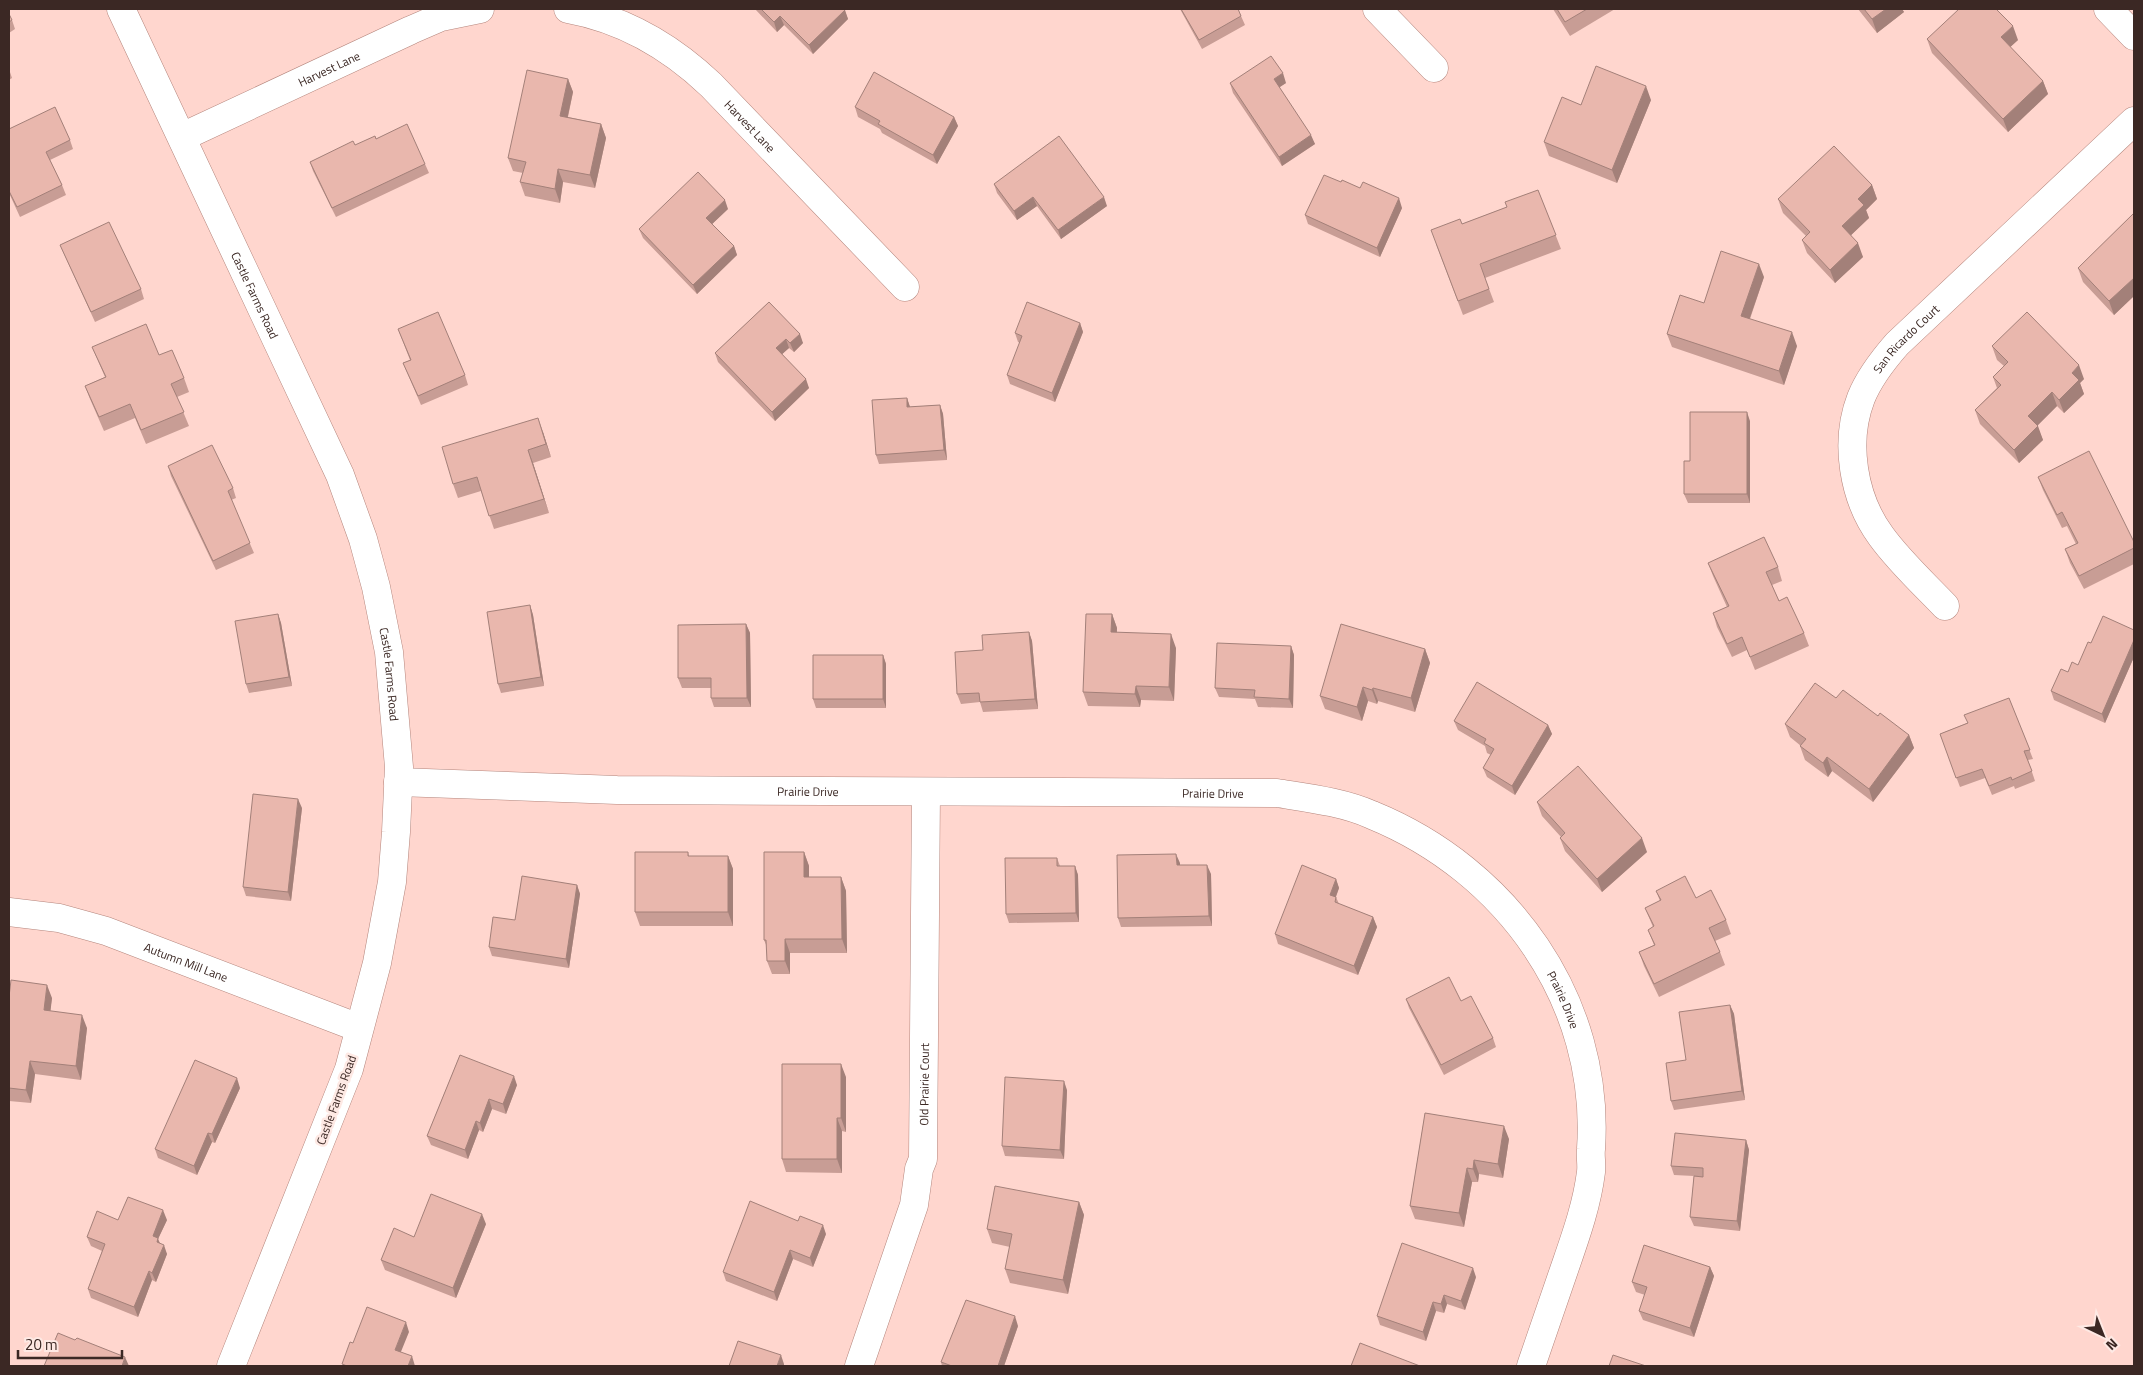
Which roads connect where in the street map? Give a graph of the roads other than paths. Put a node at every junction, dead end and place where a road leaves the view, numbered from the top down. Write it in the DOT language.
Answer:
graph roads {
  1 [pos="121,9"];
  2 [pos="480,9"];
  3 [pos="568,9"];
  4 [pos="1377,9"];
  5 [pos="2108,9"];
  6 [pos="2134,36"];
  7 [pos="1434,68"];
  8 [pos="2134,121"];
  9 [pos="182,137"];
  10 [pos="905,287"];
  11 [pos="1945,606"];
  12 [pos="398,782"];
  13 [pos="926,792"];
  14 [pos="9,912"];
  15 [pos="359,1028"];
  16 [pos="231,1366"];
  17 [pos="859,1366"];
  18 [pos="1531,1366"];
  1 -- 9 [label="street, Castle Farms Road"];
  2 -- 9 [label="street, Harvest Lane"];
  3 -- 10 [label="street, Harvest Lane"];
  4 -- 7 [label="street"];
  5 -- 6 [label="street"];
  8 -- 11 [label="street, San Ricardo Court"];
  9 -- 12 [label="street, Castle Farms Road"];
  12 -- 13 [label="street, Prairie Drive"];
  12 -- 15 [label="street, Castle Farms Road"];
  13 -- 17 [label="street, Old Prairie Court"];
  13 -- 18 [label="street, Prairie Drive"];
  14 -- 15 [label="street, Autumn Mill Lane"];
  15 -- 16 [label="street, Castle Farms Road"];
}
